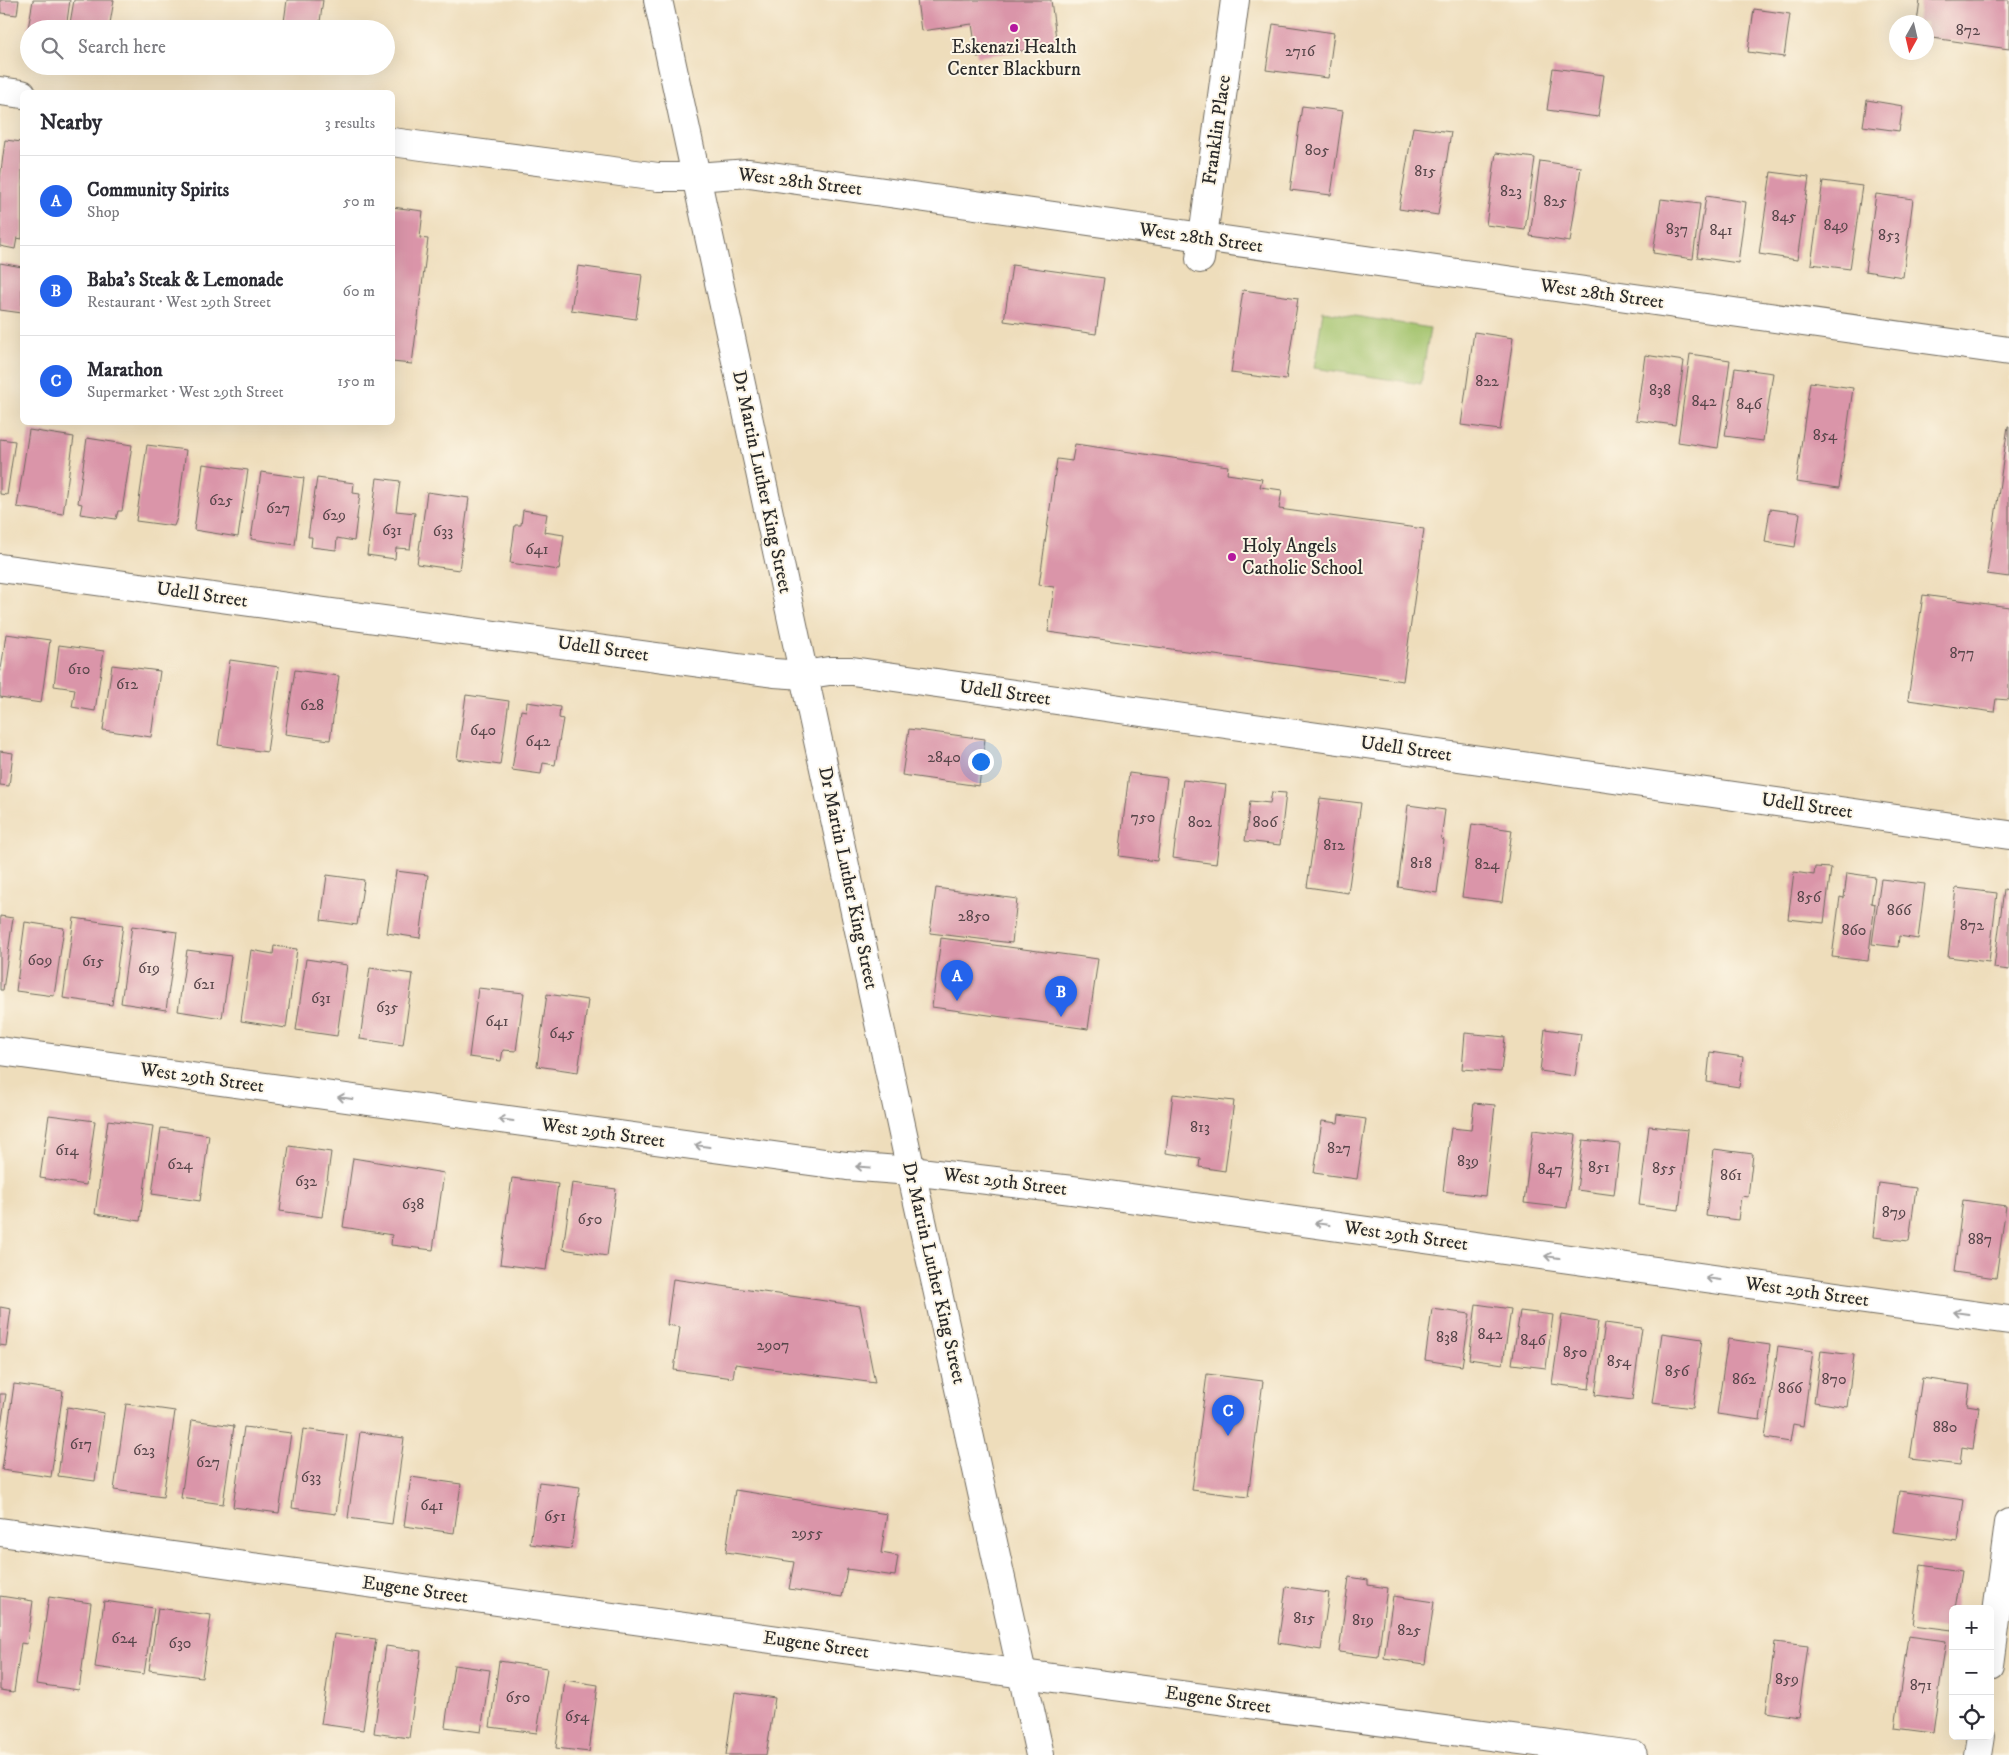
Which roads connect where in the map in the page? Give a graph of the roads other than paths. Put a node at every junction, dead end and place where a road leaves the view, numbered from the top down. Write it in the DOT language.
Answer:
graph roads {
  1 [pos="658,0"];
  2 [pos="1235,0"];
  3 [pos="0,91"];
  4 [pos="20,94"];
  5 [pos="395,142"];
  6 [pos="696,177"];
  7 [pos="1201,249"];
  8 [pos="2009,351"];
  9 [pos="0,568"];
  10 [pos="804,675"];
  11 [pos="2009,835"];
  12 [pos="0,1051"];
  13 [pos="911,1171"];
  14 [pos="2009,1320"];
  15 [pos="2009,1523"];
  16 [pos="0,1532"];
  17 [pos="1992,1650"];
  18 [pos="1023,1674"];
  19 [pos="1980,1740"];
  20 [pos="1040,1755"];
  21 [pos="1633,1755"];
  22 [pos="1978,1755"];
  1 -- 6 [label="street, Dr Martin Luther King Street"];
  2 -- 7 [label="street, Franklin Place"];
  3 -- 4 [label="street"];
  5 -- 6 [label="street, West 28th Street"];
  6 -- 7 [label="street, West 28th Street"];
  6 -- 10 [label="street, Dr Martin Luther King Street"];
  7 -- 8 [label="street, West 28th Street"];
  9 -- 10 [label="street, Udell Street"];
  10 -- 11 [label="street, Udell Street"];
  10 -- 13 [label="street, Dr Martin Luther King Street"];
  13 -- 12 [label="street, West 29th Street, one-way"];
  14 -- 13 [label="street, West 29th Street, one-way"];
  13 -- 18 [label="street, Dr Martin Luther King Street"];
  15 -- 17 [label="street"];
  16 -- 18 [label="street, Eugene Street"];
  18 -- 20 [label="street, Dr Martin Luther King Street"];
  18 -- 21 [label="street, Eugene Street"];
  19 -- 22 [label="street"];
}
